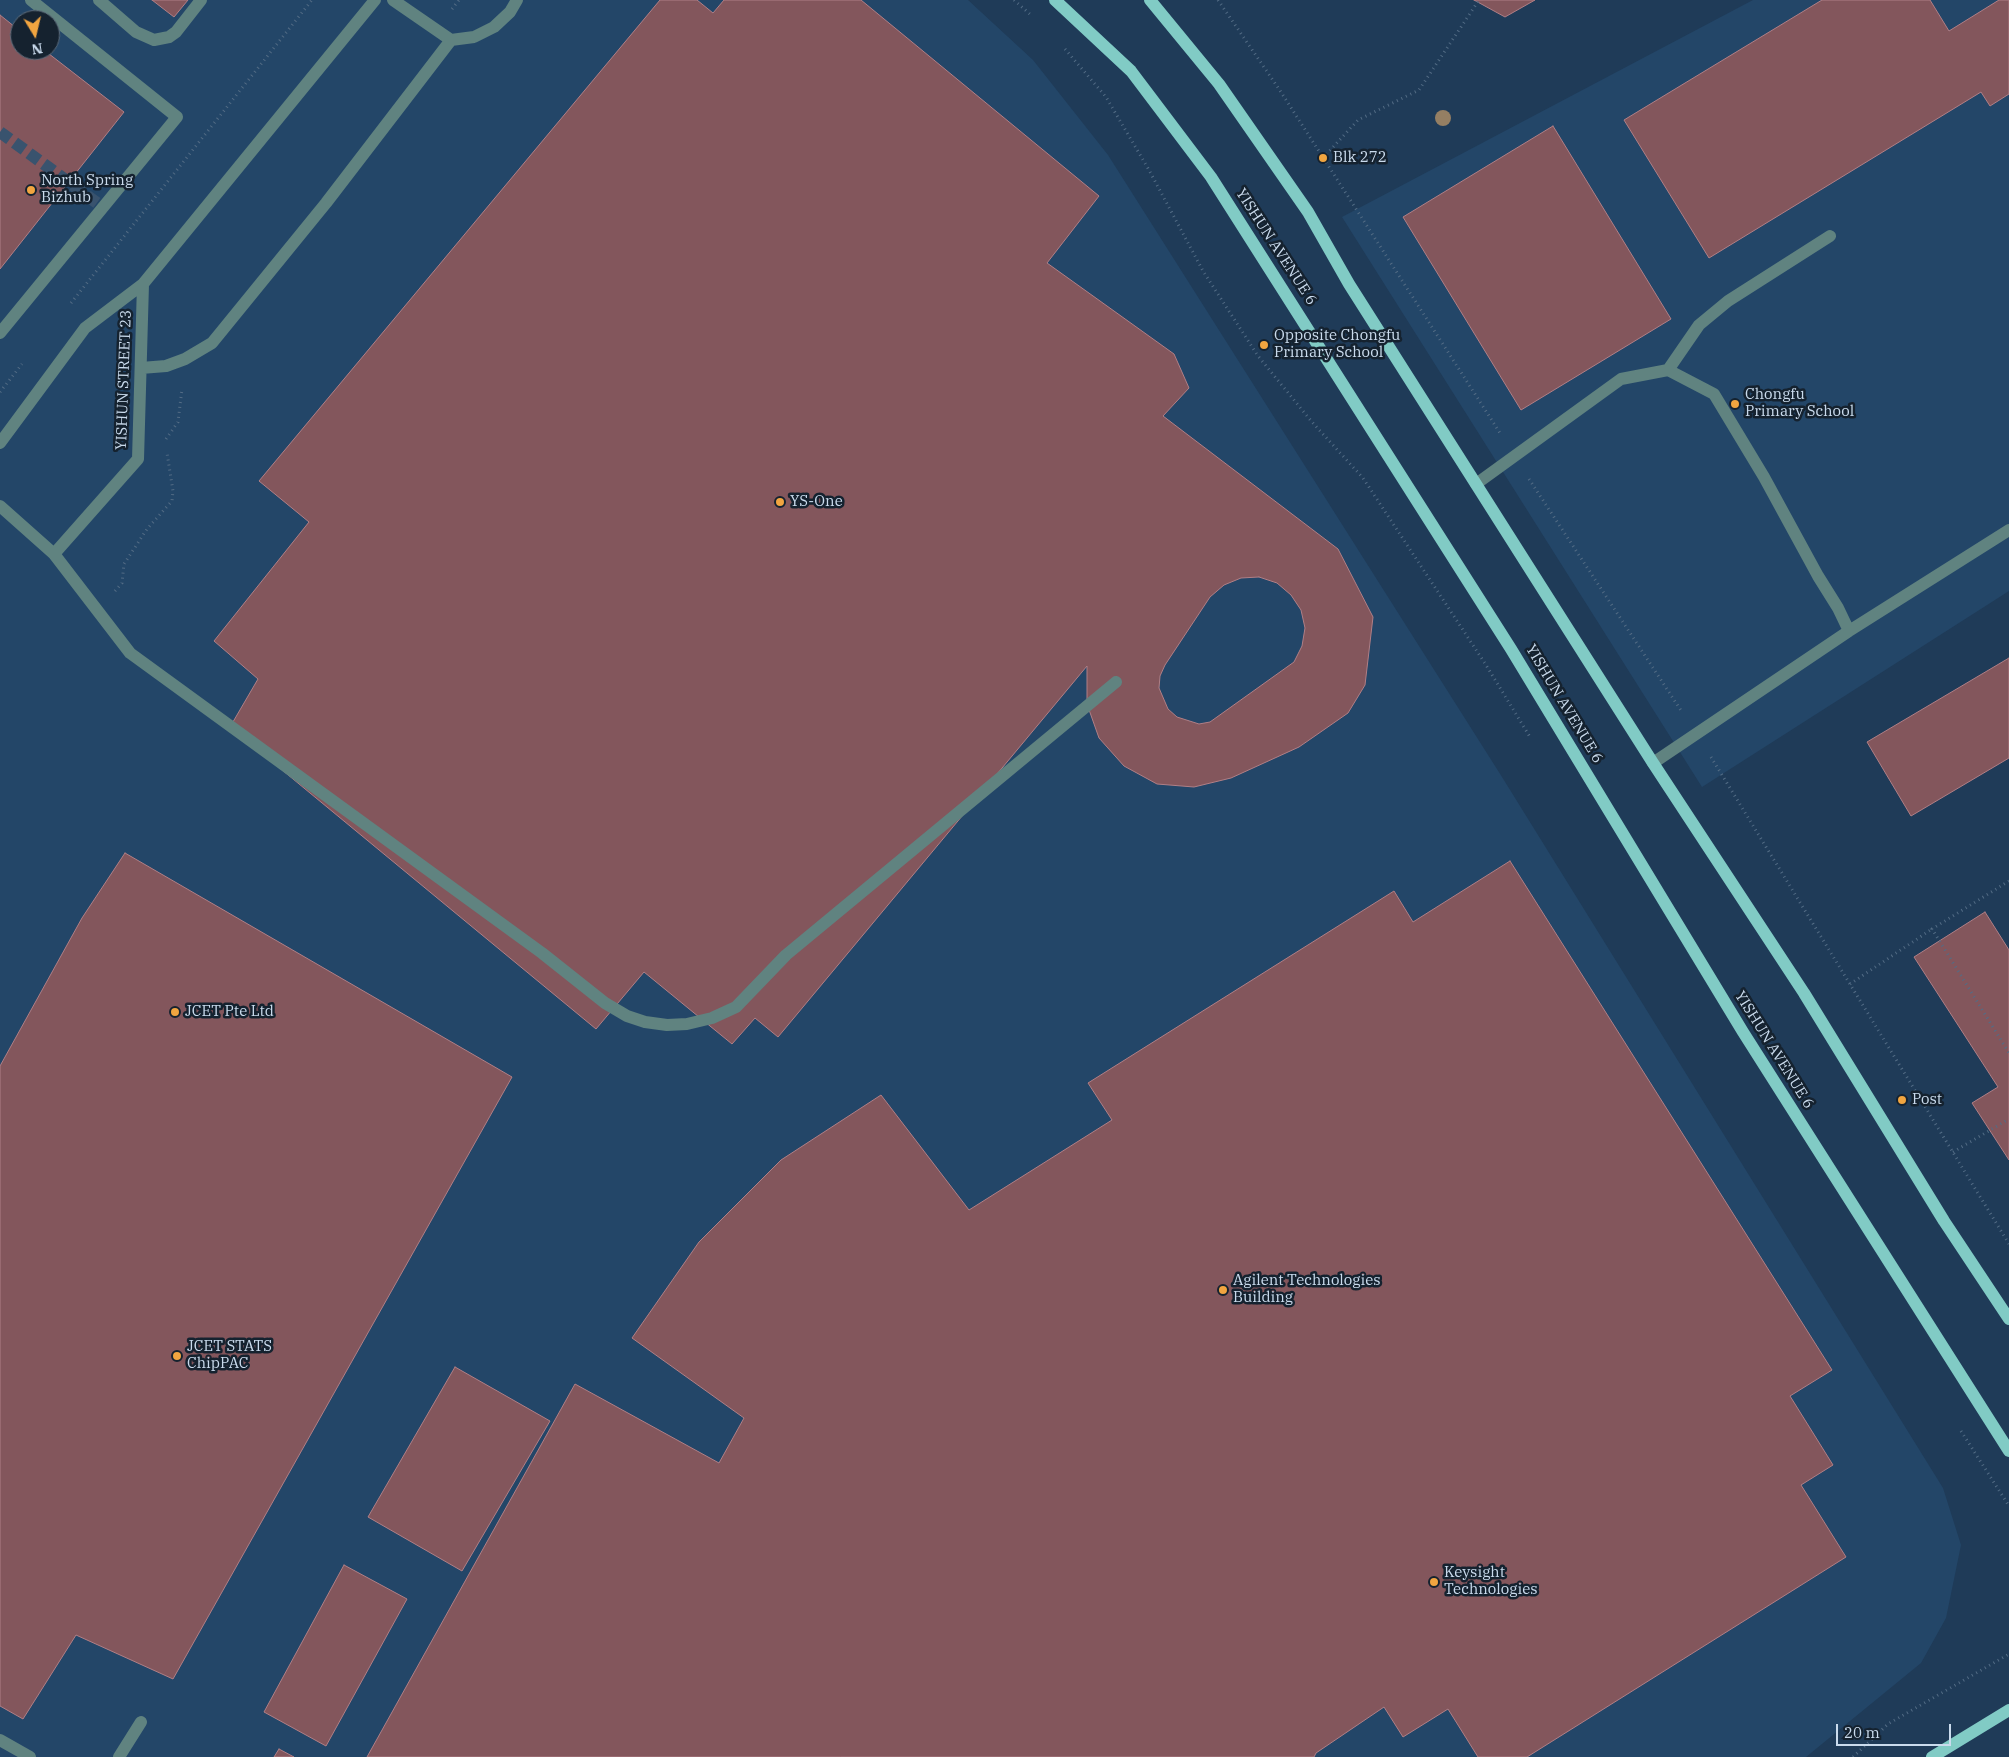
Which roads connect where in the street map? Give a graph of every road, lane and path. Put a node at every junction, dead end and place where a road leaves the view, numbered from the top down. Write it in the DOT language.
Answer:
graph roads {
  1 [pos="31,0"];
  2 [pos="99,0"];
  3 [pos="200,0"];
  4 [pos="312,0"];
  5 [pos="376,0"];
  6 [pos="393,0"];
  7 [pos="517,0"];
  8 [pos="1014,0"];
  9 [pos="1055,0"];
  10 [pos="1150,0"];
  11 [pos="1218,0"];
  12 [pos="1479,0"];
  13 [pos="1034,18"];
  14 [pos="451,40"];
  15 [pos="1059,42"];
  16 [pos="1323,158"];
  17 [pos="1830,236"];
  18 [pos="143,284"];
  19 [pos="67,308"];
  20 [pos="0,333"];
  21 [pos="24,361"];
  22 [pos="141,368"];
  23 [pos="1668,370"];
  24 [pos="0,392"];
  25 [pos="0,443"];
  26 [pos="1515,457"];
  27 [pos="1476,484"];
  28 [pos="0,506"];
  29 [pos="2009,530"];
  30 [pos="54,554"];
  31 [pos="1849,631"];
  32 [pos="1116,682"];
  33 [pos="1696,734"];
  34 [pos="1532,740"];
  35 [pos="1653,763"];
  36 [pos="2009,881"];
  37 [pos="1932,929"];
  38 [pos="1850,984"];
  39 [pos="2009,1053"];
  40 [pos="2009,1119"];
  41 [pos="1953,1152"];
  42 [pos="2009,1244"];
  43 [pos="2009,1319"];
  44 [pos="1956,1422"];
  45 [pos="2009,1451"];
  46 [pos="2009,1506"];
  47 [pos="2009,1654"];
  48 [pos="2009,1710"];
  49 [pos="141,1722"];
  50 [pos="0,1740"];
  51 [pos="30,1757"];
  52 [pos="119,1757"];
  53 [pos="1853,1757"];
  54 [pos="1932,1757"];
  1 -- 20 [label="street"];
  2 -- 3 [label="street"];
  4 -- 19 [label="path"];
  5 -- 18 [label="street, YISHUN STREET 23"];
  6 -- 14 [label="street"];
  7 -- 14 [label="street"];
  8 -- 13 [label="path"];
  9 -- 45 [label="main road, YISHUN AVENUE 6"];
  10 -- 27 [label="main road"];
  11 -- 16 [label="path"];
  12 -- 16 [label="path"];
  14 -- 22 [label="street"];
  15 -- 34 [label="path"];
  16 -- 26 [label="path"];
  17 -- 23 [label="street"];
  18 -- 22 [label="street, YISHUN STREET 23"];
  18 -- 25 [label="street, YISHUN STREET 23"];
  21 -- 24 [label="path"];
  22 -- 30 [label="street, YISHUN STREET 23"];
  23 -- 26 [label="street"];
  23 -- 31 [label="street"];
  26 -- 27 [label="street"];
  26 -- 33 [label="path"];
  27 -- 35 [label="main road"];
  28 -- 30 [label="street"];
  29 -- 31 [label="street"];
  30 -- 32 [label="street"];
  31 -- 33 [label="street"];
  33 -- 35 [label="street"];
  33 -- 38 [label="path"];
  35 -- 43 [label="main road"];
  36 -- 37 [label="path"];
  37 -- 38 [label="path"];
  37 -- 39 [label="path"];
  38 -- 41 [label="path"];
  40 -- 41 [label="path"];
  41 -- 42 [label="path"];
  44 -- 46 [label="path"];
  47 -- 53 [label="path"];
  48 -- 54 [label="main road"];
  49 -- 52 [label="street"];
  50 -- 51 [label="street"];
}
